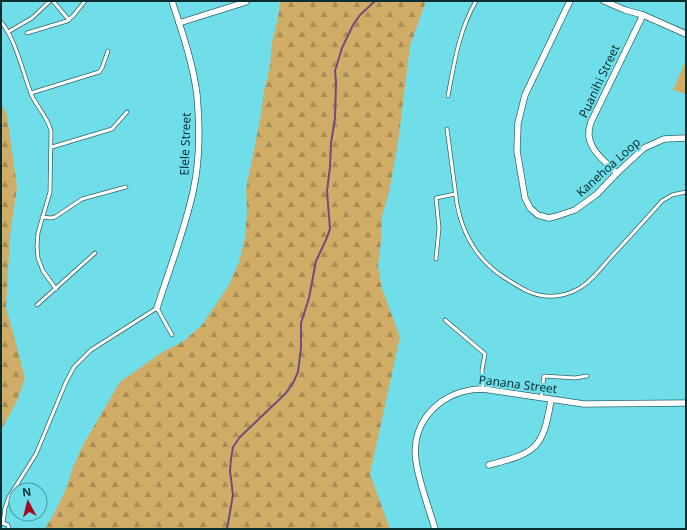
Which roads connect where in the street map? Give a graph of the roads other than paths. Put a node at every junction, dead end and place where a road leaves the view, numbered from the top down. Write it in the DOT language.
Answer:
graph roads {
  1 [pos="52,1"];
  2 [pos="85,1"];
  3 [pos="172,1"];
  4 [pos="476,1"];
  5 [pos="570,1"];
  6 [pos="604,1"];
  7 [pos="246,2"];
  8 [pos="643,15"];
  9 [pos="69,20"];
  10 [pos="1,22"];
  11 [pos="179,22"];
  12 [pos="8,32"];
  13 [pos="27,33"];
  14 [pos="686,34"];
  15 [pos="108,51"];
  16 [pos="31,93"];
  17 [pos="448,96"];
  18 [pos="127,112"];
  19 [pos="447,129"];
  20 [pos="686,138"];
  21 [pos="52,147"];
  22 [pos="617,173"];
  23 [pos="126,187"];
  24 [pos="686,192"];
  25 [pos="455,194"];
  26 [pos="42,217"];
  27 [pos="95,253"];
  28 [pos="436,259"];
  29 [pos="56,289"];
  30 [pos="37,305"];
  31 [pos="157,308"];
  32 [pos="445,320"];
  33 [pos="172,335"];
  34 [pos="587,376"];
  35 [pos="483,389"];
  36 [pos="541,398"];
  37 [pos="552,400"];
  38 [pos="686,403"];
  39 [pos="489,465"];
  40 [pos="2,523"];
  41 [pos="9,529"];
  42 [pos="436,529"];
  1 -- 9 [label="lane"];
  1 -- 12 [label="lane"];
  2 -- 9 [label="lane"];
  3 -- 11 [label="street, Elele Street"];
  4 -- 17 [label="lane"];
  5 -- 22 [label="street, Kanehoa Loop"];
  6 -- 8 [label="street"];
  7 -- 11 [label="street"];
  8 -- 14 [label="street"];
  8 -- 22 [label="street, Puanihi Street"];
  9 -- 13 [label="lane"];
  10 -- 12 [label="lane"];
  11 -- 31 [label="street, Elele Street"];
  12 -- 16 [label="lane"];
  15 -- 16 [label="lane"];
  16 -- 21 [label="lane"];
  18 -- 21 [label="lane"];
  19 -- 25 [label="lane"];
  20 -- 22 [label="street, Kanehoa Loop"];
  21 -- 26 [label="lane"];
  23 -- 26 [label="lane"];
  24 -- 25 [label="lane"];
  25 -- 28 [label="lane"];
  26 -- 29 [label="lane"];
  27 -- 29 [label="lane"];
  29 -- 30 [label="lane"];
  31 -- 33 [label="lane"];
  31 -- 40 [label="lane"];
  32 -- 35 [label="lane"];
  34 -- 36 [label="lane"];
  35 -- 36 [label="street, Panana Street"];
  35 -- 42 [label="street, Panana Street"];
  36 -- 37 [label="street, Panana Street"];
  37 -- 38 [label="street, Panana Street"];
  37 -- 39 [label="street"];
  40 -- 41 [label="lane"];
}
